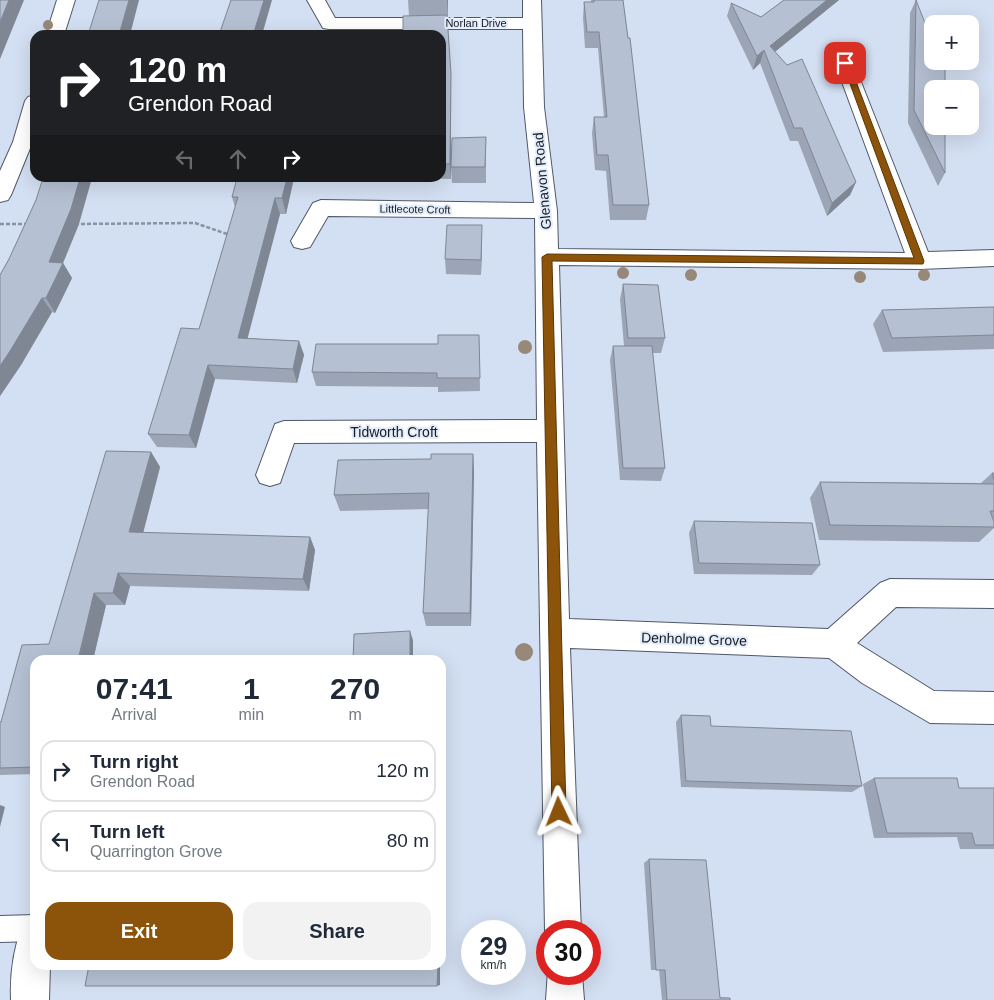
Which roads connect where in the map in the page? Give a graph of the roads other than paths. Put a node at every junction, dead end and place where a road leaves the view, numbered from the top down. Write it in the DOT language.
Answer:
graph roads {
  1 [pos="66,0"];
  2 [pos="316,0"];
  3 [pos="532,11"];
  4 [pos="328,29"];
  5 [pos="57,30"];
  6 [pos="845,63"];
  7 [pos="30,117"];
  8 [pos="22,142"];
  9 [pos="0,146"];
  10 [pos="0,195"];
  11 [pos="546,211"];
  12 [pos="302,241"];
  13 [pos="547,257"];
  14 [pos="994,258"];
  15 [pos="920,261"];
  16 [pos="549,431"];
  17 [pos="270,475"];
  18 [pos="994,594"];
  19 [pos="554,633"];
  20 [pos="834,644"];
  21 [pos="994,708"];
  22 [pos="563,920"];
  23 [pos="30,928"];
  24 [pos="0,929"];
  25 [pos="30,969"];
  26 [pos="564,985"];
  27 [pos="30,1000"];
  28 [pos="565,1000"];
  1 -- 5 [label="street"];
  2 -- 4 [label="street, Norlan Drive"];
  3 -- 4 [label="street, Norlan Drive"];
  3 -- 11 [label="street, Glenavon Road"];
  6 -- 15 [label="street"];
  7 -- 8 [label="street"];
  8 -- 9 [label="street"];
  8 -- 10 [label="street"];
  11 -- 12 [label="street, Littlecote Croft"];
  11 -- 13 [label="street, Glenavon Road"];
  13 -- 15 [label="street"];
  13 -- 16 [label="street, Glenavon Road"];
  14 -- 15 [label="street"];
  16 -- 17 [label="street, Tidworth Croft"];
  16 -- 19 [label="street, Glenavon Road"];
  18 -- 20 [label="street"];
  19 -- 20 [label="street, Denholme Grove"];
  19 -- 22 [label="street, Glenavon Road"];
  20 -- 21 [label="street"];
  23 -- 24 [label="lane"];
  25 -- 27 [label="street"];
  26 -- 28 [label="street"];
}
